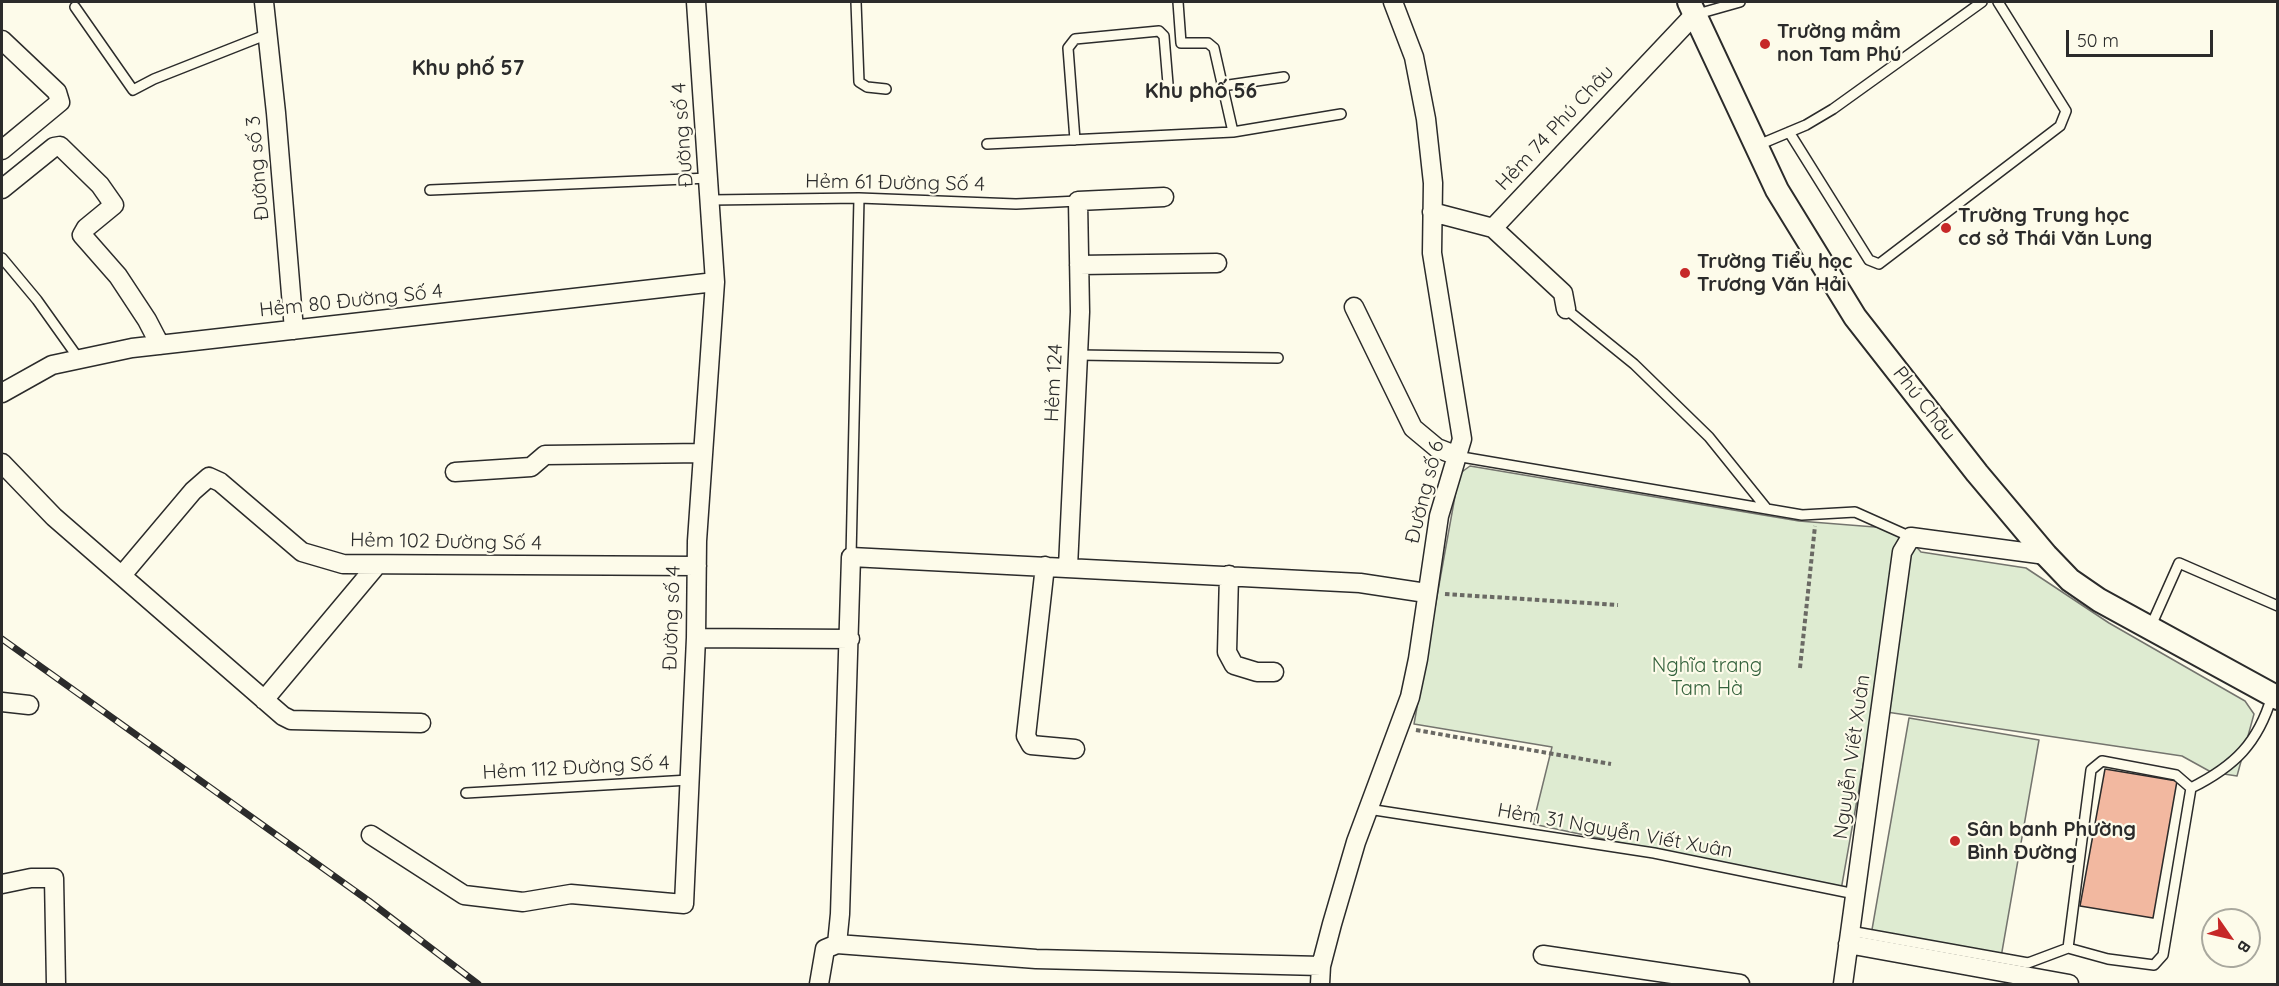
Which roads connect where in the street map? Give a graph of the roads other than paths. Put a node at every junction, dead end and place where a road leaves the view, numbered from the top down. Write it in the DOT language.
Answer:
graph roads {
  1 [pos="264,2"];
  2 [pos="696,2"];
  3 [pos="856,2"];
  4 [pos="1178,2"];
  5 [pos="1393,2"];
  6 [pos="1740,2"];
  7 [pos="1982,2"];
  8 [pos="1998,2"];
  9 [pos="75,7"];
  10 [pos="1692,8"];
  11 [pos="268,34"];
  12 [pos="2,40"];
  13 [pos="1284,77"];
  14 [pos="1168,84"];
  15 [pos="1222,86"];
  16 [pos="886,89"];
  17 [pos="1341,114"];
  18 [pos="1233,132"];
  19 [pos="1789,132"];
  20 [pos="1075,140"];
  21 [pos="987,144"];
  22 [pos="1756,146"];
  23 [pos="2,150"];
  24 [pos="709,177"];
  25 [pos="2,189"];
  26 [pos="430,190"];
  27 [pos="1164,197"];
  28 [pos="859,198"];
  29 [pos="711,200"];
  30 [pos="1078,201"];
  31 [pos="1432,212"];
  32 [pos="1493,228"];
  33 [pos="2,258"];
  34 [pos="1217,262"];
  35 [pos="1079,265"];
  36 [pos="715,282"];
  37 [pos="1354,307"];
  38 [pos="1566,309"];
  39 [pos="294,330"];
  40 [pos="160,345"];
  41 [pos="1078,354"];
  42 [pos="1278,358"];
  43 [pos="79,359"];
  44 [pos="2,393"];
  45 [pos="703,453"];
  46 [pos="1455,455"];
  47 [pos="2,463"];
  48 [pos="455,472"];
  49 [pos="1767,509"];
  50 [pos="1911,537"];
  51 [pos="2046,555"];
  52 [pos="851,557"];
  53 [pos="377,566"];
  54 [pos="696,566"];
  55 [pos="1045,566"];
  56 [pos="1068,567"];
  57 [pos="123,574"];
  58 [pos="1229,575"];
  59 [pos="1426,593"];
  60 [pos="2277,606"];
  61 [pos="2150,628"];
  62 [pos="696,638"];
  63 [pos="850,639"];
  64 [pos="1274,672"];
  65 [pos="2275,697"];
  66 [pos="264,700"];
  67 [pos="2,702"];
  68 [pos="29,705"];
  69 [pos="421,723"];
  70 [pos="1075,749"];
  71 [pos="689,780"];
  72 [pos="2191,788"];
  73 [pos="466,793"];
  74 [pos="1368,809"];
  75 [pos="371,835"];
  76 [pos="2,885"];
  77 [pos="1855,894"];
  78 [pos="1849,938"];
  79 [pos="837,944"];
  80 [pos="2067,948"];
  81 [pos="1543,955"];
  82 [pos="1321,966"];
  83 [pos="56,984"];
  84 [pos="819,984"];
  85 [pos="1320,984"];
  86 [pos="1740,984"];
  87 [pos="1843,984"];
  88 [pos="2069,984"];
  1 -- 11 [label="street, Đường số 3"];
  2 -- 24 [label="street, Đường số 4"];
  3 -- 16 [label="lane"];
  4 -- 15 [label="lane"];
  5 -- 31 [label="street, Đường số 6"];
  6 -- 10 [label="lane"];
  7 -- 19 [label="lane"];
  8 -- 19 [label="lane"];
  9 -- 11 [label="lane"];
  10 -- 22 [label="street, Phú Châu"];
  10 -- 32 [label="street, Hẻm 74 Phú Châu"];
  11 -- 39 [label="street, Đường số 3"];
  12 -- 23 [label="street"];
  13 -- 15 [label="lane"];
  14 -- 20 [label="lane"];
  15 -- 18 [label="lane"];
  17 -- 18 [label="lane"];
  18 -- 20 [label="lane"];
  19 -- 22 [label="lane"];
  20 -- 21 [label="lane"];
  22 -- 51 [label="street, Phú Châu"];
  24 -- 26 [label="lane"];
  24 -- 29 [label="street, Đường số 4"];
  25 -- 40 [label="street"];
  27 -- 30 [label="street"];
  28 -- 29 [label="lane, Hẻm 61 Đường Số 4"];
  28 -- 30 [label="lane, Hẻm 61 Đường Số 4"];
  28 -- 52 [label="lane"];
  29 -- 36 [label="street, Đường số 4"];
  30 -- 35 [label="street, Hẻm 124"];
  31 -- 32 [label="street"];
  31 -- 46 [label="street, Đường số 6"];
  32 -- 38 [label="street"];
  33 -- 43 [label="lane"];
  34 -- 35 [label="street"];
  35 -- 41 [label="street, Hẻm 124"];
  36 -- 39 [label="street, Hẻm 80 Đường Số 4"];
  36 -- 45 [label="street, Đường số 4"];
  37 -- 46 [label="street"];
  38 -- 49 [label="lane"];
  39 -- 40 [label="street, Hẻm 80 Đường Số 4"];
  40 -- 43 [label="street, Hẻm 80 Đường Số 4"];
  41 -- 42 [label="lane"];
  41 -- 56 [label="street, Hẻm 124"];
  43 -- 44 [label="street, Hẻm 80 Đường Số 4"];
  45 -- 48 [label="street"];
  45 -- 54 [label="street, Đường số 4"];
  46 -- 49 [label="lane"];
  46 -- 59 [label="street, Đường số 6"];
  47 -- 57 [label="street"];
  49 -- 50 [label="lane"];
  50 -- 51 [label="street"];
  50 -- 77 [label="street, Nguyễn Viết Xuân"];
  51 -- 61 [label="street, Phú Châu"];
  52 -- 55 [label="street"];
  52 -- 63 [label="street"];
  53 -- 54 [label="street, Hẻm 102 Đường Số 4"];
  53 -- 57 [label="street, Hẻm 102 Đường Số 4"];
  53 -- 66 [label="street"];
  54 -- 62 [label="street, Đường số 4"];
  55 -- 56 [label="street"];
  55 -- 70 [label="street"];
  56 -- 58 [label="street"];
  57 -- 66 [label="street"];
  58 -- 59 [label="street"];
  58 -- 64 [label="street"];
  59 -- 74 [label="street, Đường số 6"];
  60 -- 61 [label="lane"];
  61 -- 65 [label="street, Phú Châu"];
  62 -- 63 [label="street"];
  62 -- 71 [label="street, Đường số 4"];
  63 -- 79 [label="street"];
  65 -- 72 [label="lane"];
  66 -- 69 [label="street"];
  67 -- 68 [label="street"];
  71 -- 73 [label="lane, Hẻm 112 Đường Số 4"];
  71 -- 75 [label="street, Đường số 4"];
  72 -- 80 [label="lane"];
  72 -- 80 [label="lane"];
  74 -- 77 [label="lane, Hẻm 31 Nguyễn Viết Xuân"];
  74 -- 82 [label="street, Đường số 6"];
  76 -- 83 [label="street"];
  77 -- 78 [label="street, Nguyễn Viết Xuân"];
  78 -- 80 [label="lane"];
  78 -- 87 [label="street, Nguyễn Viết Xuân"];
  78 -- 88 [label="street"];
  79 -- 82 [label="street"];
  79 -- 84 [label="street"];
  81 -- 86 [label="street"];
  82 -- 85 [label="street, Đường số 6"];
}
